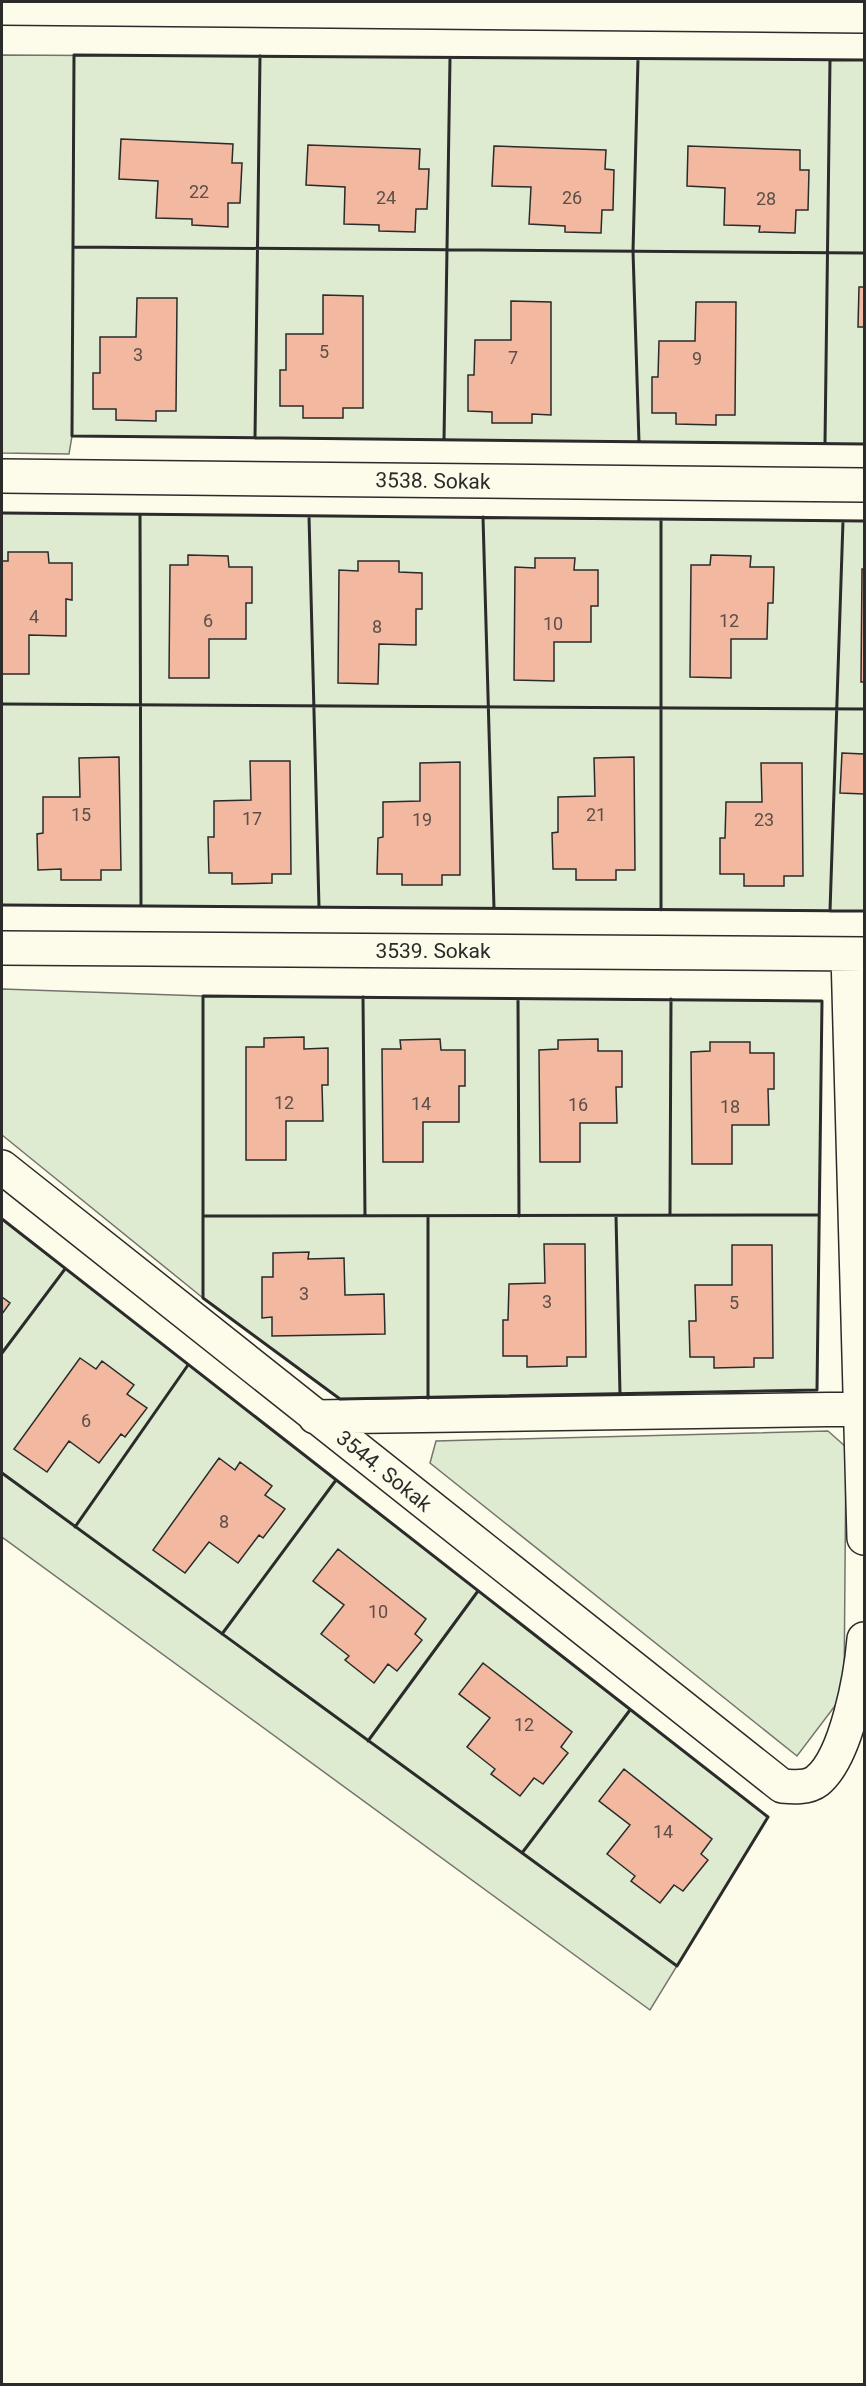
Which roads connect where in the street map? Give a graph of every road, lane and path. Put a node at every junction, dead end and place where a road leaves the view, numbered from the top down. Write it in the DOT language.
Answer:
graph roads {
  1 [pos="2,8"];
  2 [pos="864,16"];
  3 [pos="2,476"];
  4 [pos="864,485"];
  5 [pos="2,948"];
  6 [pos="856,954"];
  7 [pos="2,1167"];
  8 [pos="861,1409"];
  9 [pos="315,1417"];
  10 [pos="864,1538"];
  11 [pos="864,1639"];
  1 -- 2 [label="street"];
  3 -- 4 [label="street, 3538. Sokak"];
  5 -- 6 [label="street, 3539. Sokak"];
  6 -- 8 [label="street"];
  7 -- 9 [label="street, 3544. Sokak"];
  8 -- 9 [label="street"];
  8 -- 10 [label="street"];
  9 -- 11 [label="street, 3544. Sokak"];
}
